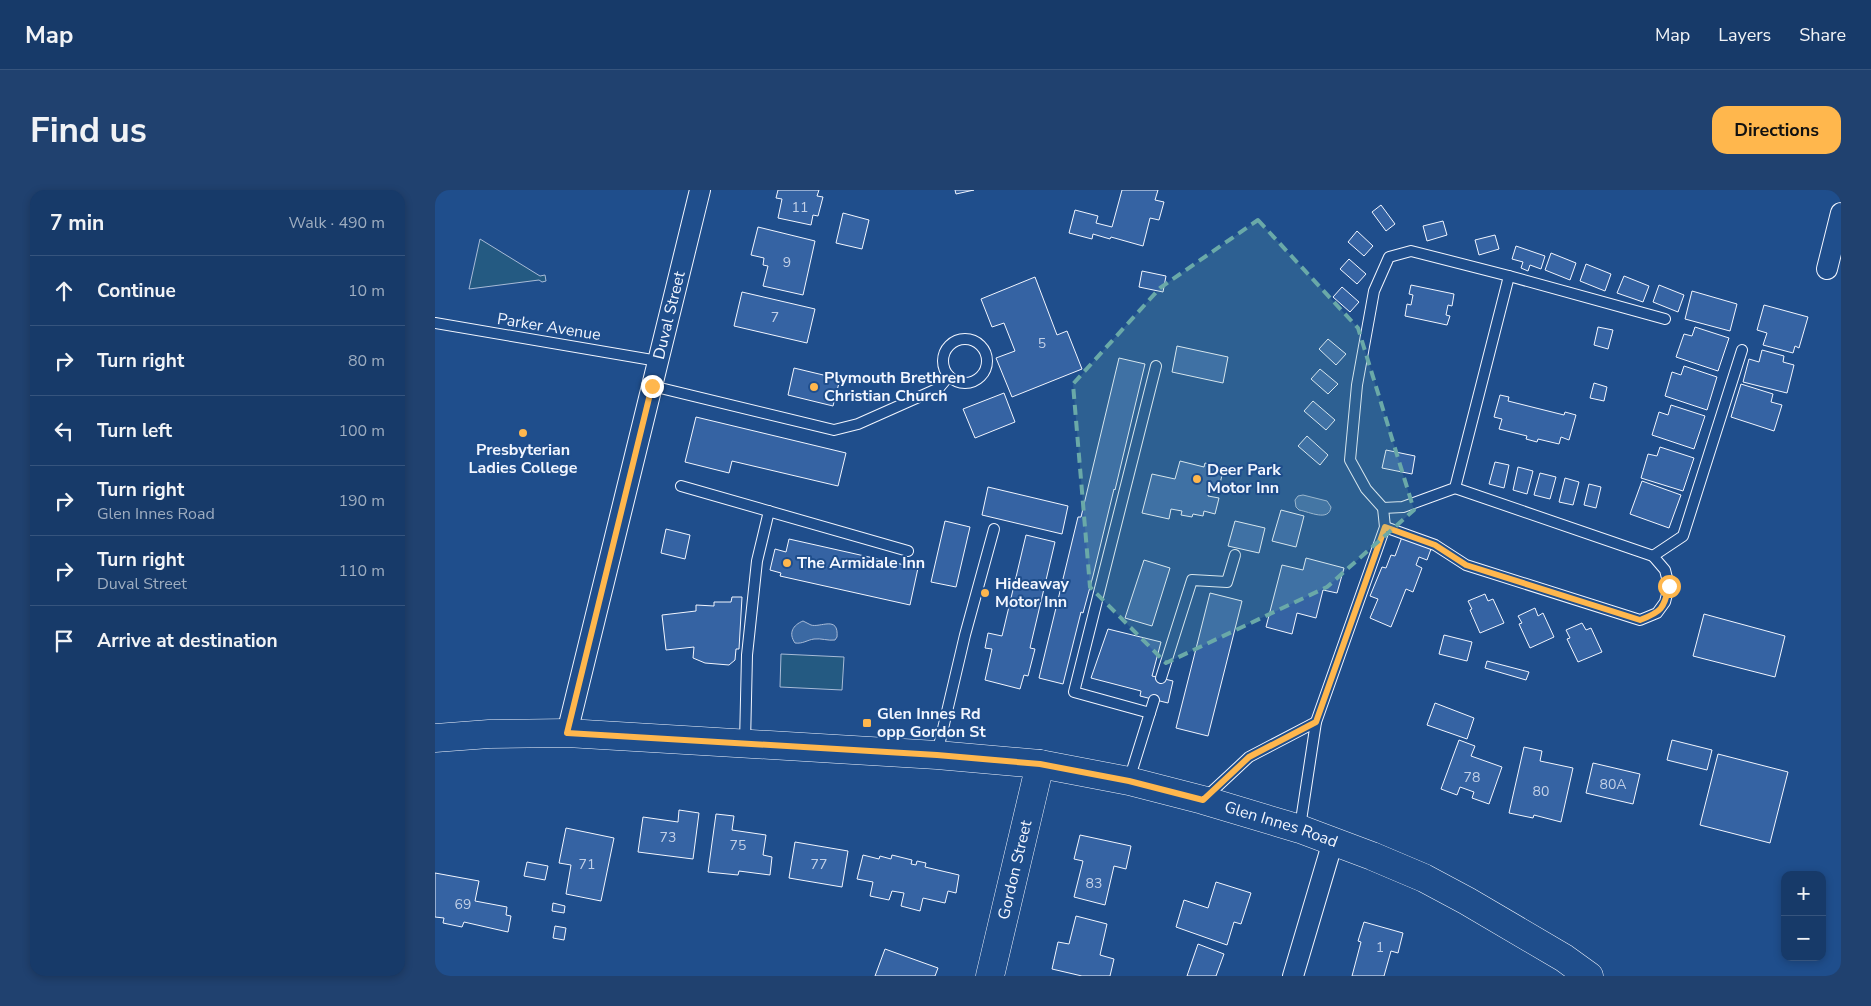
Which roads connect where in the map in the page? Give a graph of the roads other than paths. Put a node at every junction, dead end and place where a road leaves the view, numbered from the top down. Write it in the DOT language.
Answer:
graph roads {
  1 [pos="700,190"];
  2 [pos="1841,213"];
  3 [pos="1827,269"];
  4 [pos="1509,276"];
  5 [pos="1665,319"];
  6 [pos="435,324"];
  7 [pos="1742,350"];
  8 [pos="658,360"];
  9 [pos="1156,366"];
  10 [pos="949,376"];
  11 [pos="652,386"];
  12 [pos="681,486"];
  13 [pos="1455,488"];
  14 [pos="1383,508"];
  15 [pos="769,511"];
  16 [pos="1385,527"];
  17 [pos="993,529"];
  18 [pos="908,551"];
  19 [pos="1235,555"];
  20 [pos="1653,556"];
  21 [pos="1161,678"];
  22 [pos="1154,700"];
  23 [pos="1150,713"];
  24 [pos="1316,722"];
  25 [pos="567,733"];
  26 [pos="435,738"];
  27 [pos="745,744"];
  28 [pos="937,755"];
  29 [pos="1040,764"];
  30 [pos="1129,781"];
  31 [pos="1203,800"];
  32 [pos="1300,829"];
  33 [pos="1333,841"];
  34 [pos="990,976"];
  35 [pos="1293,976"];
  36 [pos="1589,976"];
  1 -- 8 [label="street, Duval Street"];
  2 -- 3 [label="street"];
  4 -- 5 [label="lane"];
  4 -- 13 [label="lane"];
  4 -- 14 [label="lane"];
  6 -- 8 [label="lane, Parker Avenue"];
  7 -- 20 [label="lane"];
  8 -- 11 [label="street, Duval Street"];
  9 -- 23 [label="lane"];
  10 -- 10 [label="lane"];
  10 -- 11 [label="lane"];
  11 -- 25 [label="street, Duval Street"];
  12 -- 15 [label="lane"];
  13 -- 14 [label="lane"];
  13 -- 20 [label="lane"];
  14 -- 16 [label="lane"];
  15 -- 18 [label="lane"];
  15 -- 27 [label="lane"];
  16 -- 20 [label="lane"];
  16 -- 24 [label="lane"];
  17 -- 28 [label="lane"];
  19 -- 21 [label="lane"];
  22 -- 23 [label="lane"];
  23 -- 30 [label="lane"];
  24 -- 31 [label="lane"];
  24 -- 32 [label="lane"];
  25 -- 26 [label="main road, Glen Innes Road"];
  25 -- 27 [label="main road, Glen Innes Road"];
  27 -- 28 [label="main road, Glen Innes Road"];
  28 -- 29 [label="main road, Glen Innes Road"];
  29 -- 30 [label="main road, Glen Innes Road"];
  29 -- 34 [label="main road, Gordon Street"];
  30 -- 31 [label="main road, Glen Innes Road"];
  31 -- 32 [label="main road, Glen Innes Road"];
  32 -- 33 [label="main road, Glen Innes Road"];
  33 -- 35 [label="street"];
  33 -- 36 [label="main road, Glen Innes Road"];
}
